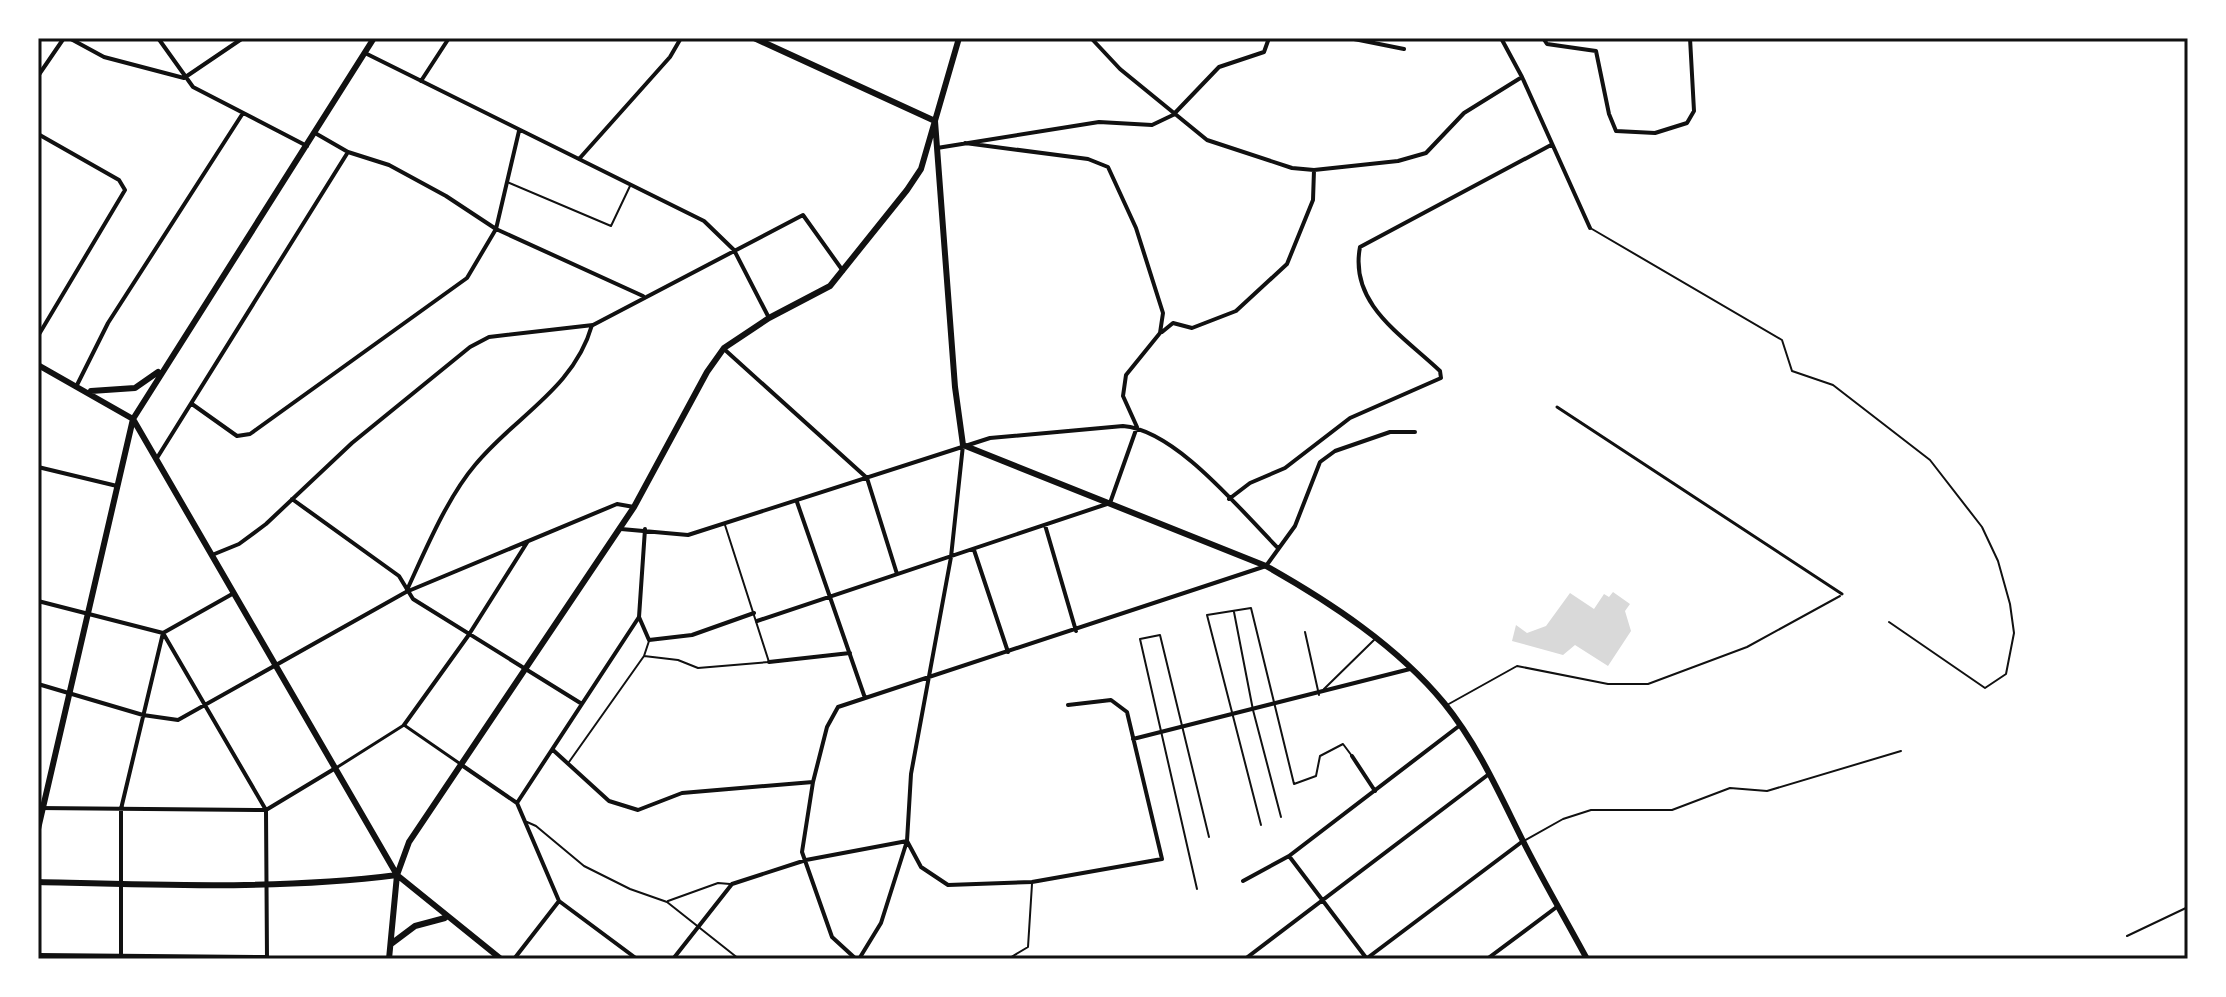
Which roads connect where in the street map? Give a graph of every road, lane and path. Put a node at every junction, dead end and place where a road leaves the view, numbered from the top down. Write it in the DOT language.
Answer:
graph roads {
  1 [pos="66,38"];
  2 [pos="158,38"];
  3 [pos="243,38"];
  4 [pos="374,38"];
  5 [pos="449,38"];
  6 [pos="681,38"];
  7 [pos="754,38"];
  8 [pos="959,38"];
  9 [pos="1091,38"];
  10 [pos="1269,38"];
  11 [pos="1349,38"];
  12 [pos="1501,38"];
  13 [pos="1543,38"];
  14 [pos="1690,38"];
  15 [pos="1404,49"];
  16 [pos="365,53"];
  17 [pos="38,76"];
  18 [pos="1522,77"];
  19 [pos="184,78"];
  20 [pos="421,81"];
  21 [pos="243,113"];
  22 [pos="1173,115"];
  23 [pos="935,121"];
  24 [pos="520,130"];
  25 [pos="315,133"];
  26 [pos="38,134"];
  27 [pos="965,143"];
  28 [pos="1551,145"];
  29 [pos="307,146"];
  30 [pos="935,148"];
  31 [pos="348,152"];
  32 [pos="579,159"];
  33 [pos="1314,170"];
  34 [pos="505,181"];
  35 [pos="630,185"];
  36 [pos="1590,228"];
  37 [pos="496,229"];
  38 [pos="734,250"];
  39 [pos="843,272"];
  40 [pos="643,296"];
  41 [pos="769,318"];
  42 [pos="593,325"];
  43 [pos="1160,333"];
  44 [pos="38,336"];
  45 [pos="724,348"];
  46 [pos="38,365"];
  47 [pos="164,367"];
  48 [pos="77,385"];
  49 [pos="87,391"];
  50 [pos="192,404"];
  51 [pos="1557,407"];
  52 [pos="133,419"];
  53 [pos="1137,427"];
  54 [pos="1415,432"];
  55 [pos="963,445"];
  56 [pos="157,458"];
  57 [pos="38,468"];
  58 [pos="867,478"];
  59 [pos="118,486"];
  60 [pos="292,499"];
  61 [pos="1229,499"];
  62 [pos="797,502"];
  63 [pos="1110,503"];
  64 [pos="634,507"];
  65 [pos="725,525"];
  66 [pos="1045,525"];
  67 [pos="619,529"];
  68 [pos="645,529"];
  69 [pos="528,541"];
  70 [pos="1278,548"];
  71 [pos="974,550"];
  72 [pos="212,555"];
  73 [pos="951,557"];
  74 [pos="1266,566"];
  75 [pos="897,574"];
  76 [pos="406,592"];
  77 [pos="234,593"];
  78 [pos="1842,594"];
  79 [pos="830,596"];
  80 [pos="38,601"];
  81 [pos="89,611"];
  82 [pos="1234,611"];
  83 [pos="754,613"];
  84 [pos="639,617"];
  85 [pos="757,621"];
  86 [pos="1889,622"];
  87 [pos="1076,631"];
  88 [pos="1305,632"];
  89 [pos="163,633"];
  90 [pos="468,636"];
  91 [pos="649,640"];
  92 [pos="1375,640"];
  93 [pos="1008,652"];
  94 [pos="850,653"];
  95 [pos="644,656"];
  96 [pos="769,662"];
  97 [pos="275,666"];
  98 [pos="527,669"];
  99 [pos="1412,669"];
  100 [pos="928,677"];
  101 [pos="38,684"];
  102 [pos="70,691"];
  103 [pos="1319,695"];
  104 [pos="865,698"];
  105 [pos="582,704"];
  106 [pos="1275,704"];
  107 [pos="1068,705"];
  108 [pos="1446,705"];
  109 [pos="206,706"];
  110 [pos="1253,710"];
  111 [pos="143,715"];
  112 [pos="1230,715"];
  113 [pos="404,725"];
  114 [pos="1459,726"];
  115 [pos="1181,727"];
  116 [pos="1160,732"];
  117 [pos="1133,739"];
  118 [pos="553,750"];
  119 [pos="1901,751"];
  120 [pos="1352,756"];
  121 [pos="568,764"];
  122 [pos="463,766"];
  123 [pos="334,769"];
  124 [pos="1491,772"];
  125 [pos="813,782"];
  126 [pos="1375,791"];
  127 [pos="517,803"];
  128 [pos="40,808"];
  129 [pos="121,809"];
  130 [pos="266,810"];
  131 [pos="1281,817"];
  132 [pos="525,822"];
  133 [pos="1261,825"];
  134 [pos="38,829"];
  135 [pos="1209,837"];
  136 [pos="907,841"];
  137 [pos="1523,841"];
  138 [pos="1289,856"];
  139 [pos="806,860"];
  140 [pos="397,875"];
  141 [pos="1243,881"];
  142 [pos="38,882"];
  143 [pos="1032,882"];
  144 [pos="265,883"];
  145 [pos="121,884"];
  146 [pos="732,884"];
  147 [pos="1197,889"];
  148 [pos="1320,899"];
  149 [pos="559,901"];
  150 [pos="667,902"];
  151 [pos="1558,906"];
  152 [pos="2188,907"];
  153 [pos="445,918"];
  154 [pos="698,927"];
  155 [pos="2127,936"];
  156 [pos="391,944"];
  157 [pos="38,956"];
  158 [pos="121,957"];
  159 [pos="267,958"];
  160 [pos="389,959"];
  161 [pos="501,959"];
  162 [pos="514,959"];
  163 [pos="637,959"];
  164 [pos="673,959"];
  165 [pos="739,959"];
  166 [pos="858,959"];
  167 [pos="1008,959"];
  168 [pos="1245,959"];
  169 [pos="1366,959"];
  170 [pos="1487,959"];
  171 [pos="1587,959"];
  1 -- 17 [label="street"];
  1 -- 19 [label="street"];
  2 -- 19 [label="street"];
  3 -- 19 [label="street"];
  4 -- 16 [label="street"];
  5 -- 20 [label="street"];
  6 -- 32 [label="street"];
  7 -- 23 [label="street"];
  8 -- 23 [label="street"];
  9 -- 22 [label="street"];
  10 -- 22 [label="street"];
  11 -- 15 [label="street"];
  12 -- 18 [label="street"];
  13 -- 14 [label="street"];
  16 -- 20 [label="street"];
  16 -- 25 [label="street"];
  18 -- 28 [label="street"];
  18 -- 33 [label="street"];
  19 -- 21 [label="street"];
  20 -- 24 [label="street"];
  21 -- 29 [label="street"];
  21 -- 48 [label="street"];
  22 -- 27 [label="street"];
  22 -- 33 [label="street"];
  23 -- 30 [label="street"];
  23 -- 39 [label="street"];
  24 -- 32 [label="street"];
  24 -- 34 [label="street"];
  25 -- 29 [label="street"];
  25 -- 31 [label="street"];
  26 -- 44 [label="street"];
  27 -- 30 [label="street"];
  27 -- 43 [label="street"];
  28 -- 36 [label="street"];
  28 -- 61 [label="street"];
  29 -- 47 [label="street"];
  30 -- 55 [label="street"];
  31 -- 37 [label="street"];
  31 -- 50 [label="street"];
  32 -- 35 [label="street"];
  33 -- 43 [label="street"];
  34 -- 35 [label="lane"];
  34 -- 37 [label="street"];
  35 -- 38 [label="street"];
  36 -- 86 [label="lane"];
  37 -- 40 [label="street"];
  37 -- 50 [label="street"];
  38 -- 39 [label="street"];
  38 -- 40 [label="street"];
  38 -- 41 [label="street"];
  39 -- 41 [label="street"];
  40 -- 42 [label="street"];
  41 -- 45 [label="street"];
  42 -- 60 [label="street"];
  42 -- 76 [label="street"];
  43 -- 53 [label="street"];
  45 -- 58 [label="street"];
  45 -- 64 [label="street"];
  46 -- 48 [label="street"];
  47 -- 49 [label="street"];
  47 -- 52 [label="street"];
  48 -- 49 [label="street"];
  49 -- 52 [label="street"];
  50 -- 56 [label="street"];
  51 -- 78 [label="street"];
  52 -- 56 [label="street"];
  52 -- 59 [label="street"];
  53 -- 55 [label="street"];
  53 -- 61 [label="street"];
  53 -- 63 [label="street"];
  54 -- 70 [label="street"];
  55 -- 58 [label="street"];
  55 -- 63 [label="street"];
  55 -- 73 [label="street"];
  56 -- 72 [label="street"];
  57 -- 59 [label="street"];
  58 -- 62 [label="street"];
  58 -- 75 [label="street"];
  59 -- 81 [label="street"];
  60 -- 72 [label="street"];
  60 -- 76 [label="street"];
  61 -- 70 [label="street"];
  62 -- 65 [label="street"];
  62 -- 79 [label="street"];
  63 -- 66 [label="street"];
  63 -- 74 [label="street"];
  64 -- 67 [label="street"];
  64 -- 69 [label="street"];
  65 -- 68 [label="street"];
  65 -- 83 [label="lane"];
  66 -- 71 [label="street"];
  66 -- 87 [label="street"];
  67 -- 68 [label="street"];
  67 -- 98 [label="street"];
  68 -- 84 [label="street"];
  69 -- 76 [label="street"];
  69 -- 90 [label="street"];
  70 -- 74 [label="street"];
  71 -- 73 [label="street"];
  71 -- 93 [label="street"];
  72 -- 77 [label="street"];
  73 -- 75 [label="street"];
  73 -- 100 [label="street"];
  74 -- 87 [label="street"];
  74 -- 92 [label="street"];
  75 -- 79 [label="street"];
  76 -- 90 [label="street"];
  76 -- 97 [label="street"];
  77 -- 89 [label="street"];
  77 -- 97 [label="street"];
  78 -- 108 [label="lane"];
  79 -- 85 [label="street"];
  79 -- 94 [label="street"];
  80 -- 81 [label="street"];
  81 -- 89 [label="street"];
  81 -- 102 [label="street"];
  82 -- 106 [label="lane"];
  82 -- 110 [label="lane"];
  82 -- 112 [label="lane"];
  83 -- 85 [label="lane"];
  83 -- 91 [label="street"];
  84 -- 91 [label="street"];
  84 -- 105 [label="street"];
  85 -- 96 [label="lane"];
  87 -- 93 [label="street"];
  88 -- 103 [label="lane"];
  89 -- 109 [label="street"];
  89 -- 111 [label="street"];
  90 -- 98 [label="street"];
  90 -- 113 [label="street"];
  91 -- 95 [label="lane"];
  92 -- 99 [label="street"];
  92 -- 103 [label="lane"];
  93 -- 100 [label="street"];
  94 -- 96 [label="street"];
  94 -- 104 [label="street"];
  95 -- 96 [label="lane"];
  95 -- 121 [label="lane"];
  97 -- 109 [label="street"];
  97 -- 123 [label="street"];
  98 -- 105 [label="street"];
  98 -- 122 [label="street"];
  99 -- 103 [label="street"];
  99 -- 108 [label="street"];
  100 -- 104 [label="street"];
  100 -- 136 [label="street"];
  101 -- 102 [label="street"];
  102 -- 111 [label="street"];
  102 -- 128 [label="street"];
  103 -- 106 [label="street"];
  104 -- 125 [label="street"];
  105 -- 118 [label="street"];
  106 -- 110 [label="street"];
  106 -- 120 [label="lane"];
  107 -- 117 [label="street"];
  108 -- 114 [label="street"];
  109 -- 111 [label="street"];
  109 -- 130 [label="street"];
  110 -- 112 [label="street"];
  110 -- 131 [label="lane"];
  111 -- 129 [label="street"];
  112 -- 115 [label="street"];
  112 -- 133 [label="lane"];
  113 -- 122 [label="street"];
  113 -- 123 [label="street"];
  114 -- 124 [label="street"];
  114 -- 126 [label="street"];
  115 -- 116 [label="street"];
  115 -- 116 [label="lane"];
  115 -- 135 [label="lane"];
  116 -- 117 [label="street"];
  116 -- 147 [label="lane"];
  117 -- 143 [label="street"];
  118 -- 121 [label="street"];
  118 -- 127 [label="street"];
  119 -- 137 [label="lane"];
  120 -- 126 [label="street"];
  121 -- 125 [label="street"];
  122 -- 127 [label="street"];
  122 -- 140 [label="street"];
  123 -- 130 [label="street"];
  123 -- 140 [label="street"];
  124 -- 137 [label="street"];
  124 -- 148 [label="street"];
  125 -- 139 [label="street"];
  126 -- 138 [label="street"];
  127 -- 132 [label="street"];
  128 -- 129 [label="street"];
  128 -- 134 [label="street"];
  129 -- 130 [label="street"];
  129 -- 145 [label="street"];
  130 -- 144 [label="street"];
  132 -- 149 [label="street"];
  132 -- 150 [label="lane"];
  136 -- 139 [label="street"];
  136 -- 143 [label="street"];
  136 -- 166 [label="street"];
  137 -- 151 [label="street"];
  137 -- 169 [label="street"];
  138 -- 141 [label="street"];
  138 -- 148 [label="street"];
  139 -- 146 [label="street"];
  139 -- 166 [label="street"];
  140 -- 144 [label="street"];
  140 -- 153 [label="street"];
  140 -- 156 [label="street"];
  142 -- 145 [label="street"];
  143 -- 167 [label="lane"];
  144 -- 145 [label="street"];
  144 -- 159 [label="street"];
  145 -- 158 [label="street"];
  146 -- 150 [label="lane"];
  146 -- 154 [label="street"];
  148 -- 168 [label="street"];
  148 -- 169 [label="street"];
  149 -- 162 [label="street"];
  149 -- 163 [label="street"];
  150 -- 154 [label="lane"];
  151 -- 170 [label="street"];
  151 -- 171 [label="street"];
  152 -- 155 [label="lane"];
  153 -- 156 [label="street"];
  153 -- 161 [label="street"];
  154 -- 164 [label="street"];
  154 -- 165 [label="lane"];
  156 -- 160 [label="street"];
  157 -- 158 [label="street"];
  158 -- 159 [label="street"];
}
